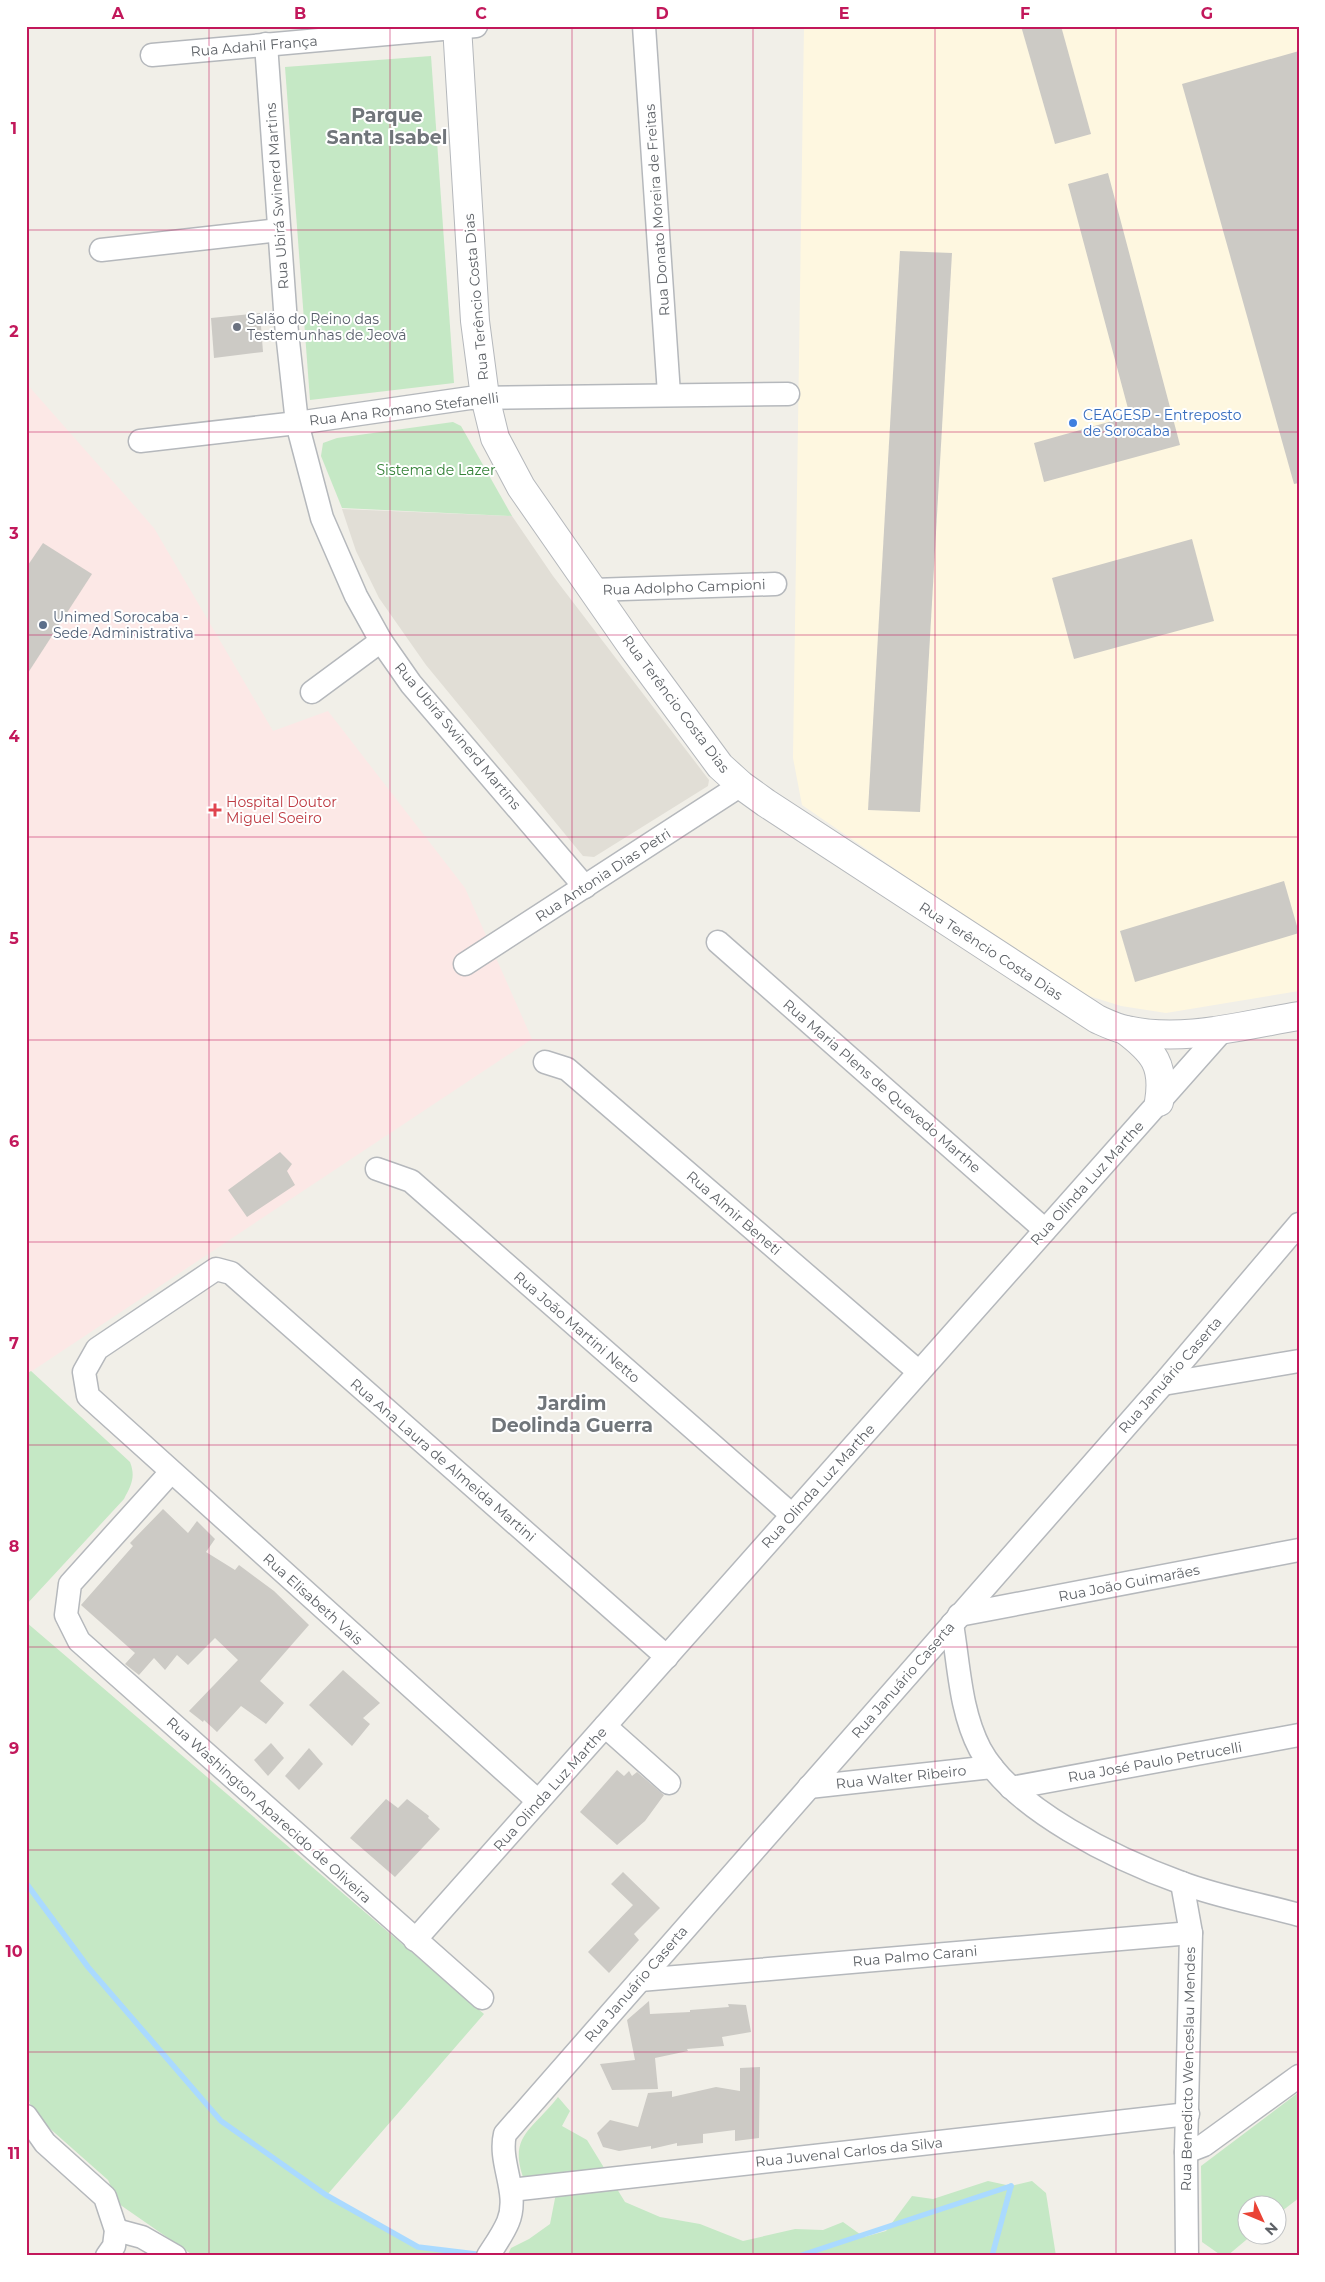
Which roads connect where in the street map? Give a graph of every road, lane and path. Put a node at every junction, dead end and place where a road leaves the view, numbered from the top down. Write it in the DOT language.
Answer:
graph roads {
  1 [pos="644,26"];
  2 [pos="464,27"];
  3 [pos="266,44"];
  4 [pos="152,55"];
  5 [pos="279,230"];
  6 [pos="101,250"];
  7 [pos="669,394"];
  8 [pos="788,394"];
  9 [pos="485,397"];
  10 [pos="297,424"];
  11 [pos="140,440"];
  12 [pos="775,584"];
  13 [pos="592,590"];
  14 [pos="381,641"];
  15 [pos="312,692"];
  16 [pos="741,785"];
  17 [pos="585,887"];
  18 [pos="718,942"];
  19 [pos="464,964"];
  20 [pos="1299,1016"];
  21 [pos="1125,1030"];
  22 [pos="1222,1031"];
  23 [pos="545,1062"];
  24 [pos="1159,1102"];
  25 [pos="377,1169"];
  26 [pos="1299,1224"];
  27 [pos="1046,1230"];
  28 [pos="1299,1361"];
  29 [pos="918,1372"];
  30 [pos="1163,1384"];
  31 [pos="88,1396"];
  32 [pos="171,1472"];
  33 [pos="792,1515"];
  34 [pos="1299,1550"];
  35 [pos="956,1620"];
  36 [pos="666,1657"];
  37 [pos="605,1726"];
  38 [pos="1299,1735"];
  39 [pos="992,1767"];
  40 [pos="669,1783"];
  41 [pos="809,1787"];
  42 [pos="1011,1788"];
  43 [pos="538,1801"];
  44 [pos="1182,1883"];
  45 [pos="1299,1915"];
  46 [pos="1191,1933"];
  47 [pos="415,1940"];
  48 [pos="640,1980"];
  49 [pos="482,1998"];
  50 [pos="1299,2076"];
  51 [pos="1188,2114"];
  52 [pos="26,2116"];
  53 [pos="1186,2152"];
  54 [pos="511,2190"];
  55 [pos="116,2230"];
  56 [pos="107,2256"];
  57 [pos="175,2256"];
  58 [pos="488,2256"];
  59 [pos="1187,2256"];
  1 -- 7 [label="street, Rua Donato Moreira de Freitas"];
  2 -- 3 [label="street, Rua Adahil França"];
  2 -- 9 [label="street, Rua Terêncio Costa Dias"];
  3 -- 4 [label="street, Rua Adahil França"];
  3 -- 5 [label="street, Rua Ubirá Swinerd Martins"];
  5 -- 6 [label="street"];
  5 -- 10 [label="street, Rua Ubirá Swinerd Martins"];
  7 -- 8 [label="street, Rua Ana Romano Stefanelli"];
  7 -- 9 [label="street, Rua Ana Romano Stefanelli"];
  9 -- 10 [label="street, Rua Ana Romano Stefanelli"];
  9 -- 13 [label="street, Rua Terêncio Costa Dias"];
  10 -- 11 [label="street, Rua Ana Romano Stefanelli"];
  10 -- 14 [label="street, Rua Ubirá Swinerd Martins"];
  12 -- 13 [label="street, Rua Adolpho Campioni"];
  13 -- 16 [label="street, Rua Terêncio Costa Dias"];
  14 -- 15 [label="street"];
  14 -- 17 [label="street, Rua Ubirá Swinerd Martins"];
  16 -- 17 [label="street, Rua Antonia Dias Petri"];
  16 -- 21 [label="street, Rua Terêncio Costa Dias"];
  17 -- 19 [label="street, Rua Antonia Dias Petri"];
  18 -- 27 [label="street, Rua Maria Plens de Quevedo Marthe"];
  20 -- 22 [label="street, Rua Terêncio Costa Dias"];
  21 -- 22 [label="street, Rua Terêncio Costa Dias"];
  21 -- 24 [label="street"];
  22 -- 24 [label="street, Rua Olinda Luz Marthe"];
  23 -- 29 [label="street, Rua Almir Beneti"];
  24 -- 27 [label="street, Rua Olinda Luz Marthe"];
  25 -- 33 [label="street, Rua João Martini Netto"];
  26 -- 30 [label="street, Rua Januário Caserta"];
  27 -- 29 [label="street, Rua Olinda Luz Marthe"];
  28 -- 30 [label="street"];
  29 -- 33 [label="street, Rua Olinda Luz Marthe"];
  30 -- 35 [label="street, Rua Januário Caserta"];
  31 -- 32 [label="street, Rua Elisabeth Vais"];
  31 -- 36 [label="street, Rua Ana Laura de Almeida Martini"];
  32 -- 43 [label="street, Rua Elisabeth Vais"];
  32 -- 47 [label="street, Rua Washington Aparecido de Oliveira"];
  33 -- 36 [label="street, Rua Olinda Luz Marthe"];
  34 -- 35 [label="street, Rua João Guimarães"];
  35 -- 39 [label="street"];
  35 -- 41 [label="street, Rua Januário Caserta"];
  36 -- 37 [label="street, Rua Olinda Luz Marthe"];
  37 -- 40 [label="street"];
  37 -- 43 [label="street, Rua Olinda Luz Marthe"];
  38 -- 42 [label="street, Rua José Paulo Petrucelli"];
  39 -- 41 [label="street, Rua Walter Ribeiro"];
  39 -- 42 [label="street"];
  41 -- 48 [label="street, Rua Januário Caserta"];
  42 -- 44 [label="street"];
  43 -- 47 [label="street, Rua Olinda Luz Marthe"];
  44 -- 45 [label="street"];
  44 -- 46 [label="street, Rua Benedicto Wenceslau Mendes"];
  46 -- 48 [label="street, Rua Palmo Carani"];
  46 -- 51 [label="street, Rua Benedicto Wenceslau Mendes"];
  47 -- 49 [label="street, Rua Washington Aparecido de Oliveira"];
  48 -- 54 [label="street, Rua Januário Caserta"];
  50 -- 53 [label="street"];
  51 -- 53 [label="street, Rua Benedicto Wenceslau Mendes"];
  51 -- 54 [label="street, Rua Juvenal Carlos da Silva"];
  52 -- 55 [label="street"];
  53 -- 59 [label="street, Rua Benedicto Wenceslau Mendes"];
  54 -- 58 [label="street"];
  55 -- 56 [label="street"];
  55 -- 57 [label="street"];
}
